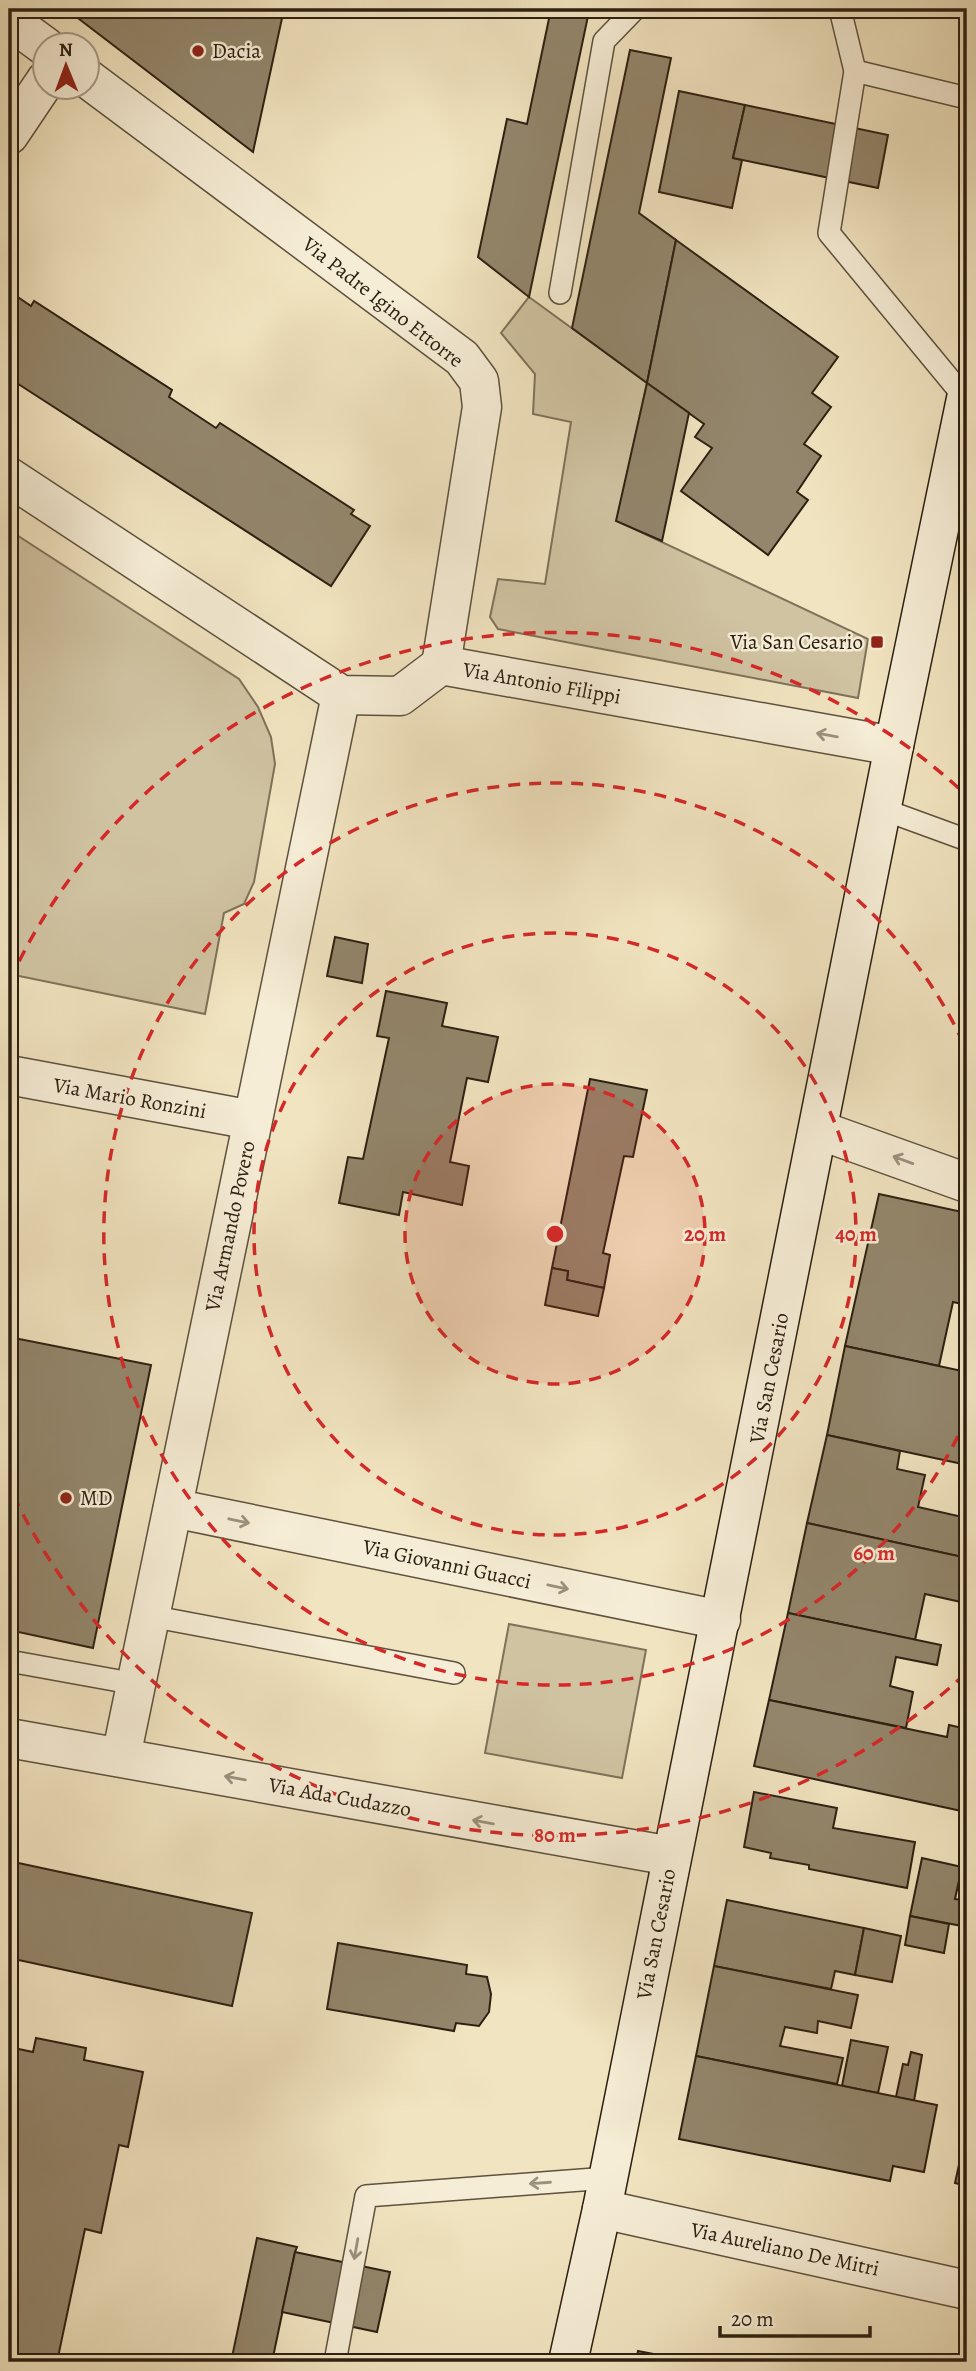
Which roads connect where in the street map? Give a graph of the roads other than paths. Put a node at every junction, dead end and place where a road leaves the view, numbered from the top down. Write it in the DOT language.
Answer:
graph roads {
  1 [pos="635,9"];
  2 [pos="841,9"];
  3 [pos="9,20"];
  4 [pos="32,37"];
  5 [pos="855,71"];
  6 [pos="102,89"];
  7 [pos="967,98"];
  8 [pos="32,101"];
  9 [pos="9,135"];
  10 [pos="559,293"];
  11 [pos="967,396"];
  12 [pos="9,477"];
  13 [pos="441,665"];
  14 [pos="341,695"];
  15 [pos="894,746"];
  16 [pos="882,809"];
  17 [pos="967,840"];
  18 [pos="9,1075"];
  19 [pos="252,1120"];
  20 [pos="819,1130"];
  21 [pos="967,1183"];
  22 [pos="173,1508"];
  23 [pos="150,1616"];
  24 [pos="721,1620"];
  25 [pos="9,1661"];
  26 [pos="454,1673"];
  27 [pos="136,1684"];
  28 [pos="9,1738"];
  29 [pos="121,1757"];
  30 [pos="671,1856"];
  31 [pos="605,2193"];
  32 [pos="967,2290"];
  33 [pos="335,2362"];
  34 [pos="568,2362"];
  1 -- 10 [label="lane"];
  2 -- 5 [label="lane"];
  3 -- 4 [label="street"];
  5 -- 7 [label="lane"];
  5 -- 11 [label="lane"];
  6 -- 13 [label="street, Via Padre Igino Ettorre"];
  8 -- 9 [label="street"];
  11 -- 15 [label="street, Via San Cesario"];
  12 -- 14 [label="street"];
  13 -- 14 [label="street, Via Antonio Filippi"];
  15 -- 13 [label="street, Via Antonio Filippi, one-way"];
  14 -- 19 [label="street, Via Armando Povero"];
  15 -- 16 [label="street, Via San Cesario"];
  16 -- 17 [label="lane"];
  16 -- 20 [label="street, Via San Cesario"];
  18 -- 19 [label="street, Via Mario Ronzini"];
  19 -- 22 [label="street, Via Armando Povero"];
  21 -- 20 [label="street, one-way"];
  20 -- 24 [label="street, Via San Cesario"];
  22 -- 23 [label="street, Via Armando Povero"];
  22 -- 24 [label="street, Via Giovanni Guacci, one-way"];
  23 -- 26 [label="lane"];
  23 -- 27 [label="street, Via Armando Povero"];
  24 -- 30 [label="street, Via San Cesario"];
  25 -- 27 [label="lane"];
  27 -- 29 [label="street, Via Armando Povero"];
  28 -- 29 [label="street, Via Ada Cudazzo"];
  30 -- 29 [label="street, Via Ada Cudazzo, one-way"];
  30 -- 31 [label="street, Via San Cesario"];
  31 -- 32 [label="street, Via Aureliano De Mitri"];
  31 -- 33 [label="lane, one-way"];
  31 -- 34 [label="street, Via San Cesario"];
}
